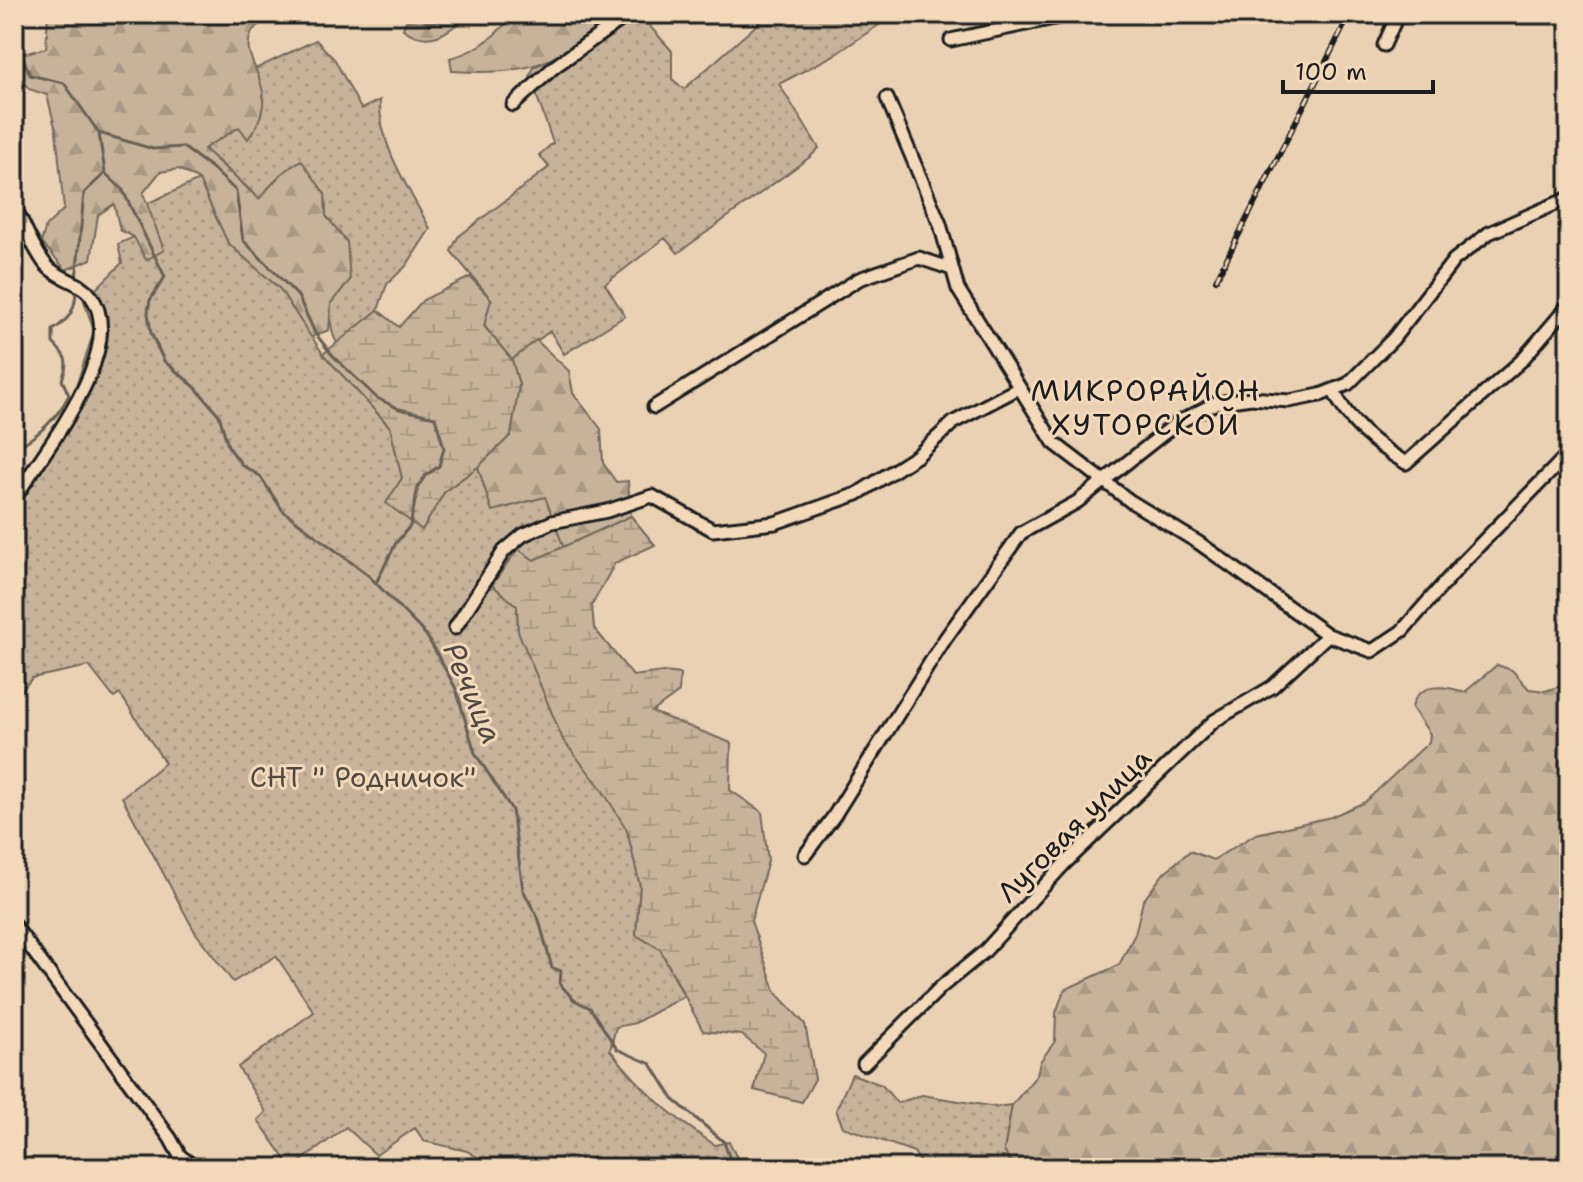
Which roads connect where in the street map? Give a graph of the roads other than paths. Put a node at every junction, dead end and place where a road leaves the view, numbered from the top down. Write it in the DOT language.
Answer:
graph roads {
  1 [pos="629,14"];
  2 [pos="1073,14"];
  3 [pos="1398,14"];
  4 [pos="951,40"];
  5 [pos="1384,45"];
  6 [pos="887,98"];
  7 [pos="513,105"];
  8 [pos="1569,198"];
  9 [pos="14,206"];
  10 [pos="952,269"];
  11 [pos="1569,305"];
  12 [pos="1019,388"];
  13 [pos="1333,390"];
  14 [pos="654,407"];
  15 [pos="1569,453"];
  16 [pos="1104,479"];
  17 [pos="14,500"];
  18 [pos="455,628"];
  19 [pos="1328,635"];
  20 [pos="805,855"];
  21 [pos="14,925"];
  22 [pos="864,1064"];
  23 [pos="180,1162"];
  24 [pos="196,1168"];
  1 -- 7 [label="street"];
  2 -- 4 [label="street"];
  3 -- 5 [label="street"];
  6 -- 10 [label="street"];
  8 -- 13 [label="street"];
  9 -- 17 [label="street"];
  10 -- 12 [label="street"];
  10 -- 14 [label="street"];
  11 -- 13 [label="street"];
  12 -- 16 [label="street"];
  12 -- 18 [label="street"];
  13 -- 16 [label="street"];
  15 -- 19 [label="street"];
  16 -- 19 [label="street"];
  16 -- 20 [label="street"];
  19 -- 22 [label="street, Луговая улица"];
  21 -- 23 [label="street"];
  23 -- 24 [label="street"];
}
